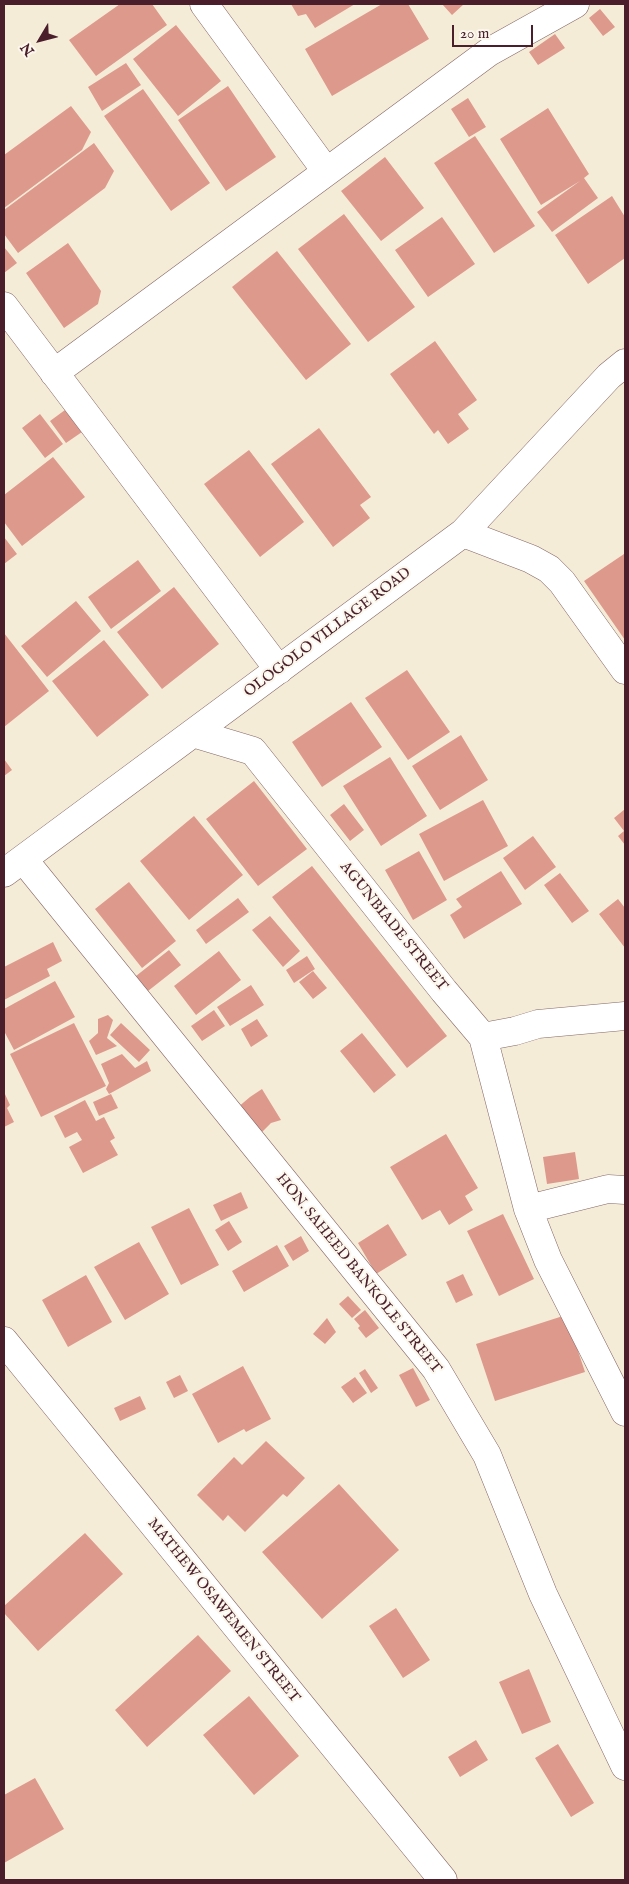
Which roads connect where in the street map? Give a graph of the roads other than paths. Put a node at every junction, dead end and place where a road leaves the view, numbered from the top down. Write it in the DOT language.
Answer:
graph roads {
  1 [pos="204,4"];
  2 [pos="575,4"];
  3 [pos="326,171"];
  4 [pos="4,306"];
  5 [pos="625,363"];
  6 [pos="54,373"];
  7 [pos="463,533"];
  8 [pos="279,670"];
  9 [pos="625,670"];
  10 [pos="193,733"];
  11 [pos="14,866"];
  12 [pos="625,1016"];
  13 [pos="483,1037"];
  14 [pos="625,1190"];
  15 [pos="528,1209"];
  16 [pos="4,1341"];
  17 [pos="625,1412"];
  18 [pos="625,1766"];
  19 [pos="443,1880"];
  1 -- 3 [label="street"];
  2 -- 3 [label="street"];
  3 -- 6 [label="street"];
  4 -- 6 [label="street"];
  5 -- 7 [label="street, OLOGOLO VILLAGE ROAD"];
  6 -- 8 [label="street"];
  7 -- 8 [label="street, OLOGOLO VILLAGE ROAD"];
  7 -- 9 [label="street"];
  8 -- 10 [label="street, OLOGOLO VILLAGE ROAD"];
  10 -- 11 [label="street, OLOGOLO VILLAGE ROAD"];
  10 -- 13 [label="street, AGUNBIADE STREET"];
  11 -- 18 [label="street, HON. SAHEED BANKOLE STREET"];
  12 -- 13 [label="street"];
  13 -- 15 [label="street"];
  14 -- 15 [label="street"];
  15 -- 17 [label="street"];
  16 -- 19 [label="street, MATHEW OSAWEMEN STREET"];
}
